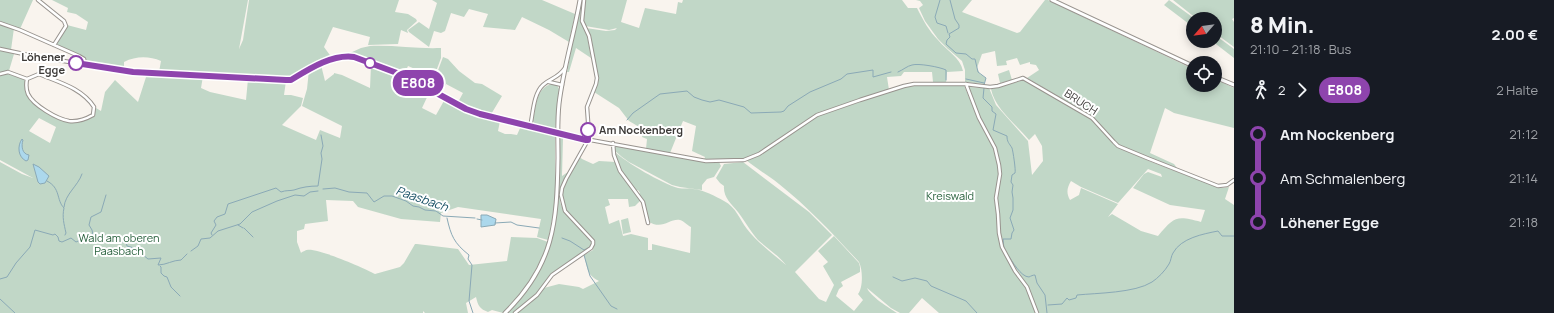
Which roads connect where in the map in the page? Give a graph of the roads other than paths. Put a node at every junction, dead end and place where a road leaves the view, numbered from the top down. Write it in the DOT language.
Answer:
graph roads {
  1 [pos="38,0"];
  2 [pos="580,0"];
  3 [pos="584,0"];
  4 [pos="1052,0"];
  5 [pos="0,22"];
  6 [pos="54,45"];
  7 [pos="0,49"];
  8 [pos="1186,63"];
  9 [pos="85,64"];
  10 [pos="566,67"];
  11 [pos="0,74"];
  12 [pos="27,79"];
  13 [pos="555,79"];
  14 [pos="1222,80"];
  15 [pos="548,82"];
  16 [pos="562,83"];
  17 [pos="966,84"];
  18 [pos="1234,86"];
  19 [pos="530,127"];
  20 [pos="588,140"];
  21 [pos="613,143"];
  22 [pos="1234,180"];
  23 [pos="648,223"];
  24 [pos="505,313"];
  25 [pos="515,313"];
  26 [pos="1037,313"];
  1 -- 6 [label="street"];
  2 -- 10 [label="main road"];
  3 -- 20 [label="street"];
  4 -- 8 [label="main road"];
  5 -- 6 [label="street"];
  6 -- 9 [label="street"];
  7 -- 9 [label="street, BRUCH"];
  9 -- 19 [label="street, BRUCH"];
  10 -- 13 [label="street"];
  10 -- 16 [label="main road"];
  11 -- 12 [label="street"];
  12 -- 12 [label="street"];
  13 -- 15 [label="street"];
  13 -- 16 [label="street"];
  14 -- 18 [label="main road"];
  15 -- 16 [label="street"];
  15 -- 19 [label="street"];
  16 -- 24 [label="main road"];
  17 -- 21 [label="street, BRUCH"];
  17 -- 22 [label="street, BRUCH"];
  17 -- 26 [label="street"];
  19 -- 20 [label="street, BRUCH, bridge"];
  20 -- 21 [label="street, BRUCH"];
  20 -- 25 [label="street"];
  21 -- 23 [label="street"];
}
